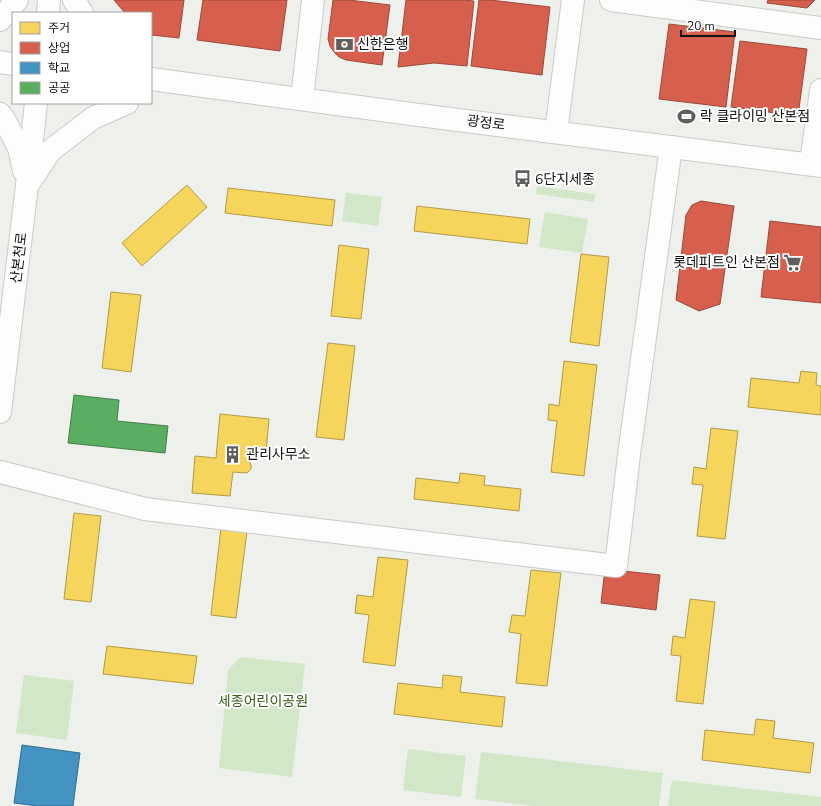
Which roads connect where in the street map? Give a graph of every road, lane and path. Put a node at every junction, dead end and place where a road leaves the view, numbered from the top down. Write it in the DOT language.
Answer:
graph roads {
  1 [pos="17,0"];
  2 [pos="50,0"];
  3 [pos="74,0"];
  4 [pos="313,0"];
  5 [pos="573,0"];
  6 [pos="611,0"];
  7 [pos="702,6"];
  8 [pos="48,12"];
  9 [pos="81,12"];
  10 [pos="0,20"];
  11 [pos="821,28"];
  12 [pos="0,62"];
  13 [pos="12,64"];
  14 [pos="152,73"];
  15 [pos="152,79"];
  16 [pos="182,83"];
  17 [pos="821,90"];
  18 [pos="152,94"];
  19 [pos="302,99"];
  20 [pos="36,104"];
  21 [pos="125,104"];
  22 [pos="0,114"];
  23 [pos="556,132"];
  24 [pos="671,147"];
  25 [pos="816,165"];
  26 [pos="27,185"];
  27 [pos="0,412"];
  28 [pos="0,472"];
  1 -- 10 [label="street"];
  2 -- 8 [label="street"];
  3 -- 9 [label="street"];
  4 -- 19 [label="street"];
  5 -- 23 [label="street"];
  6 -- 7 [label="street"];
  7 -- 11 [label="street"];
  12 -- 13 [label="street"];
  14 -- 16 [label="street"];
  15 -- 16 [label="street, 광정로"];
  16 -- 18 [label="street"];
  16 -- 19 [label="street, 광정로"];
  17 -- 25 [label="street"];
  19 -- 23 [label="street, 광정로"];
  20 -- 26 [label="street, 산본천로"];
  21 -- 26 [label="street"];
  22 -- 26 [label="street"];
  23 -- 24 [label="street, 광정로"];
  24 -- 25 [label="street, 광정로"];
  24 -- 28 [label="street"];
  26 -- 27 [label="street, 산본천로"];
}
